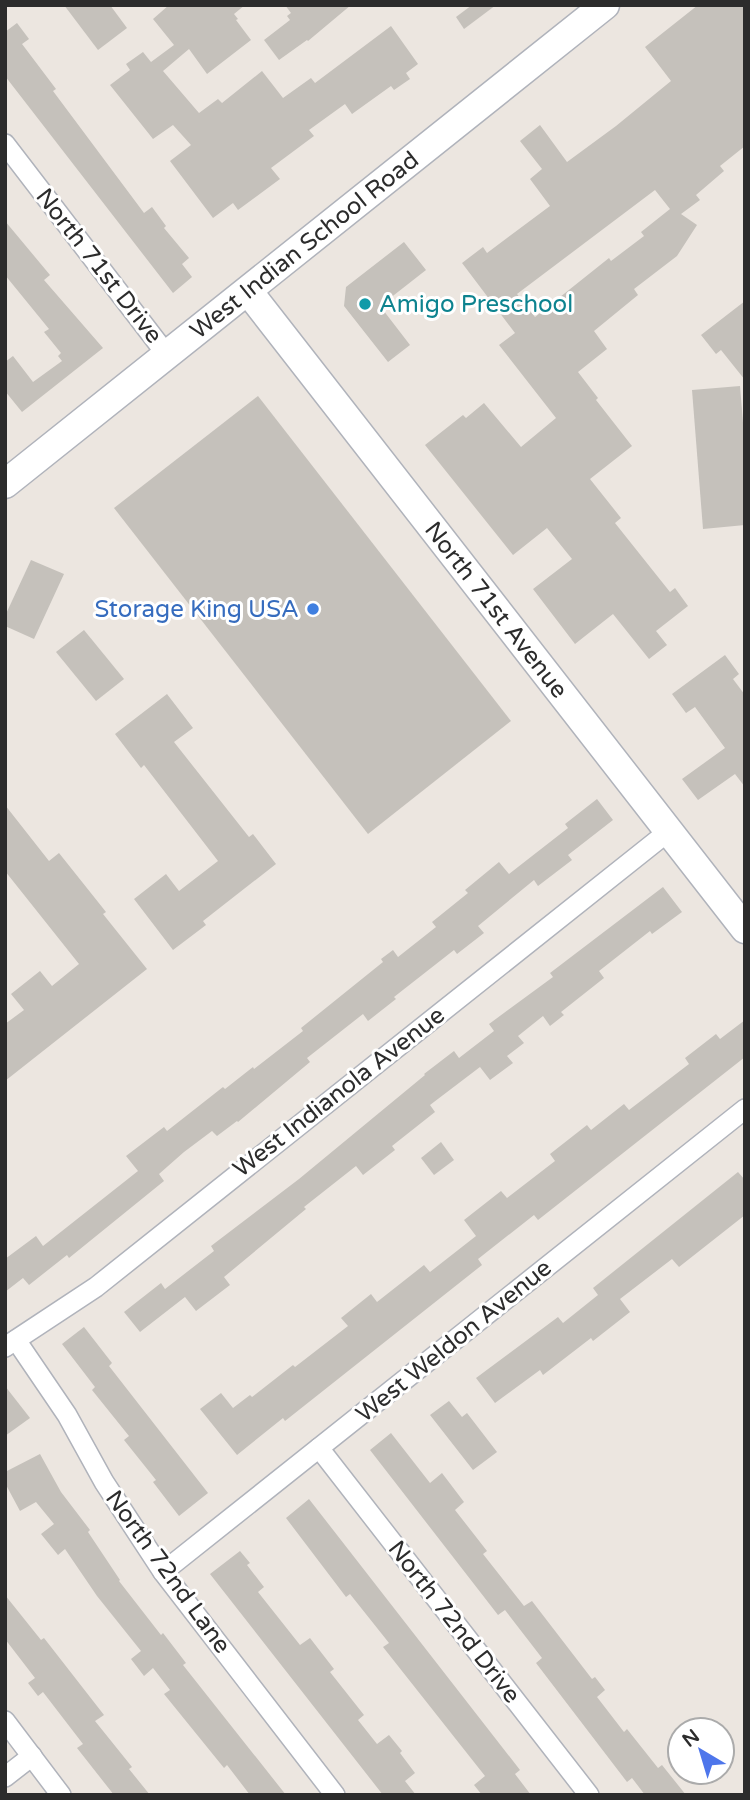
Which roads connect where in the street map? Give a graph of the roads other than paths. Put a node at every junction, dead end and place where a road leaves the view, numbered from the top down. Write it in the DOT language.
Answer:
graph roads {
  1 [pos="605,5"];
  2 [pos="5,144"];
  3 [pos="248,291"];
  4 [pos="167,355"];
  5 [pos="5,484"];
  6 [pos="669,831"];
  7 [pos="745,929"];
  8 [pos="745,1109"];
  9 [pos="11,1343"];
  10 [pos="319,1448"];
  11 [pos="163,1572"];
  12 [pos="5,1721"];
  13 [pos="32,1756"];
  14 [pos="5,1777"];
  15 [pos="61,1795"];
  16 [pos="335,1795"];
  17 [pos="589,1795"];
  1 -- 3 [label="street, West Indian School Road"];
  2 -- 4 [label="street, North 71st Drive"];
  3 -- 4 [label="street, West Indian School Road"];
  3 -- 6 [label="street, North 71st Avenue"];
  4 -- 5 [label="street, West Indian School Road"];
  6 -- 7 [label="street, North 71st Avenue"];
  6 -- 9 [label="street, West Indianola Avenue"];
  8 -- 10 [label="street, West Weldon Avenue"];
  9 -- 11 [label="street, North 72nd Lane"];
  10 -- 11 [label="street, West Weldon Avenue"];
  10 -- 17 [label="street, North 72nd Drive"];
  11 -- 16 [label="street, North 72nd Lane"];
  12 -- 13 [label="street"];
  13 -- 14 [label="street"];
  13 -- 15 [label="street"];
}
